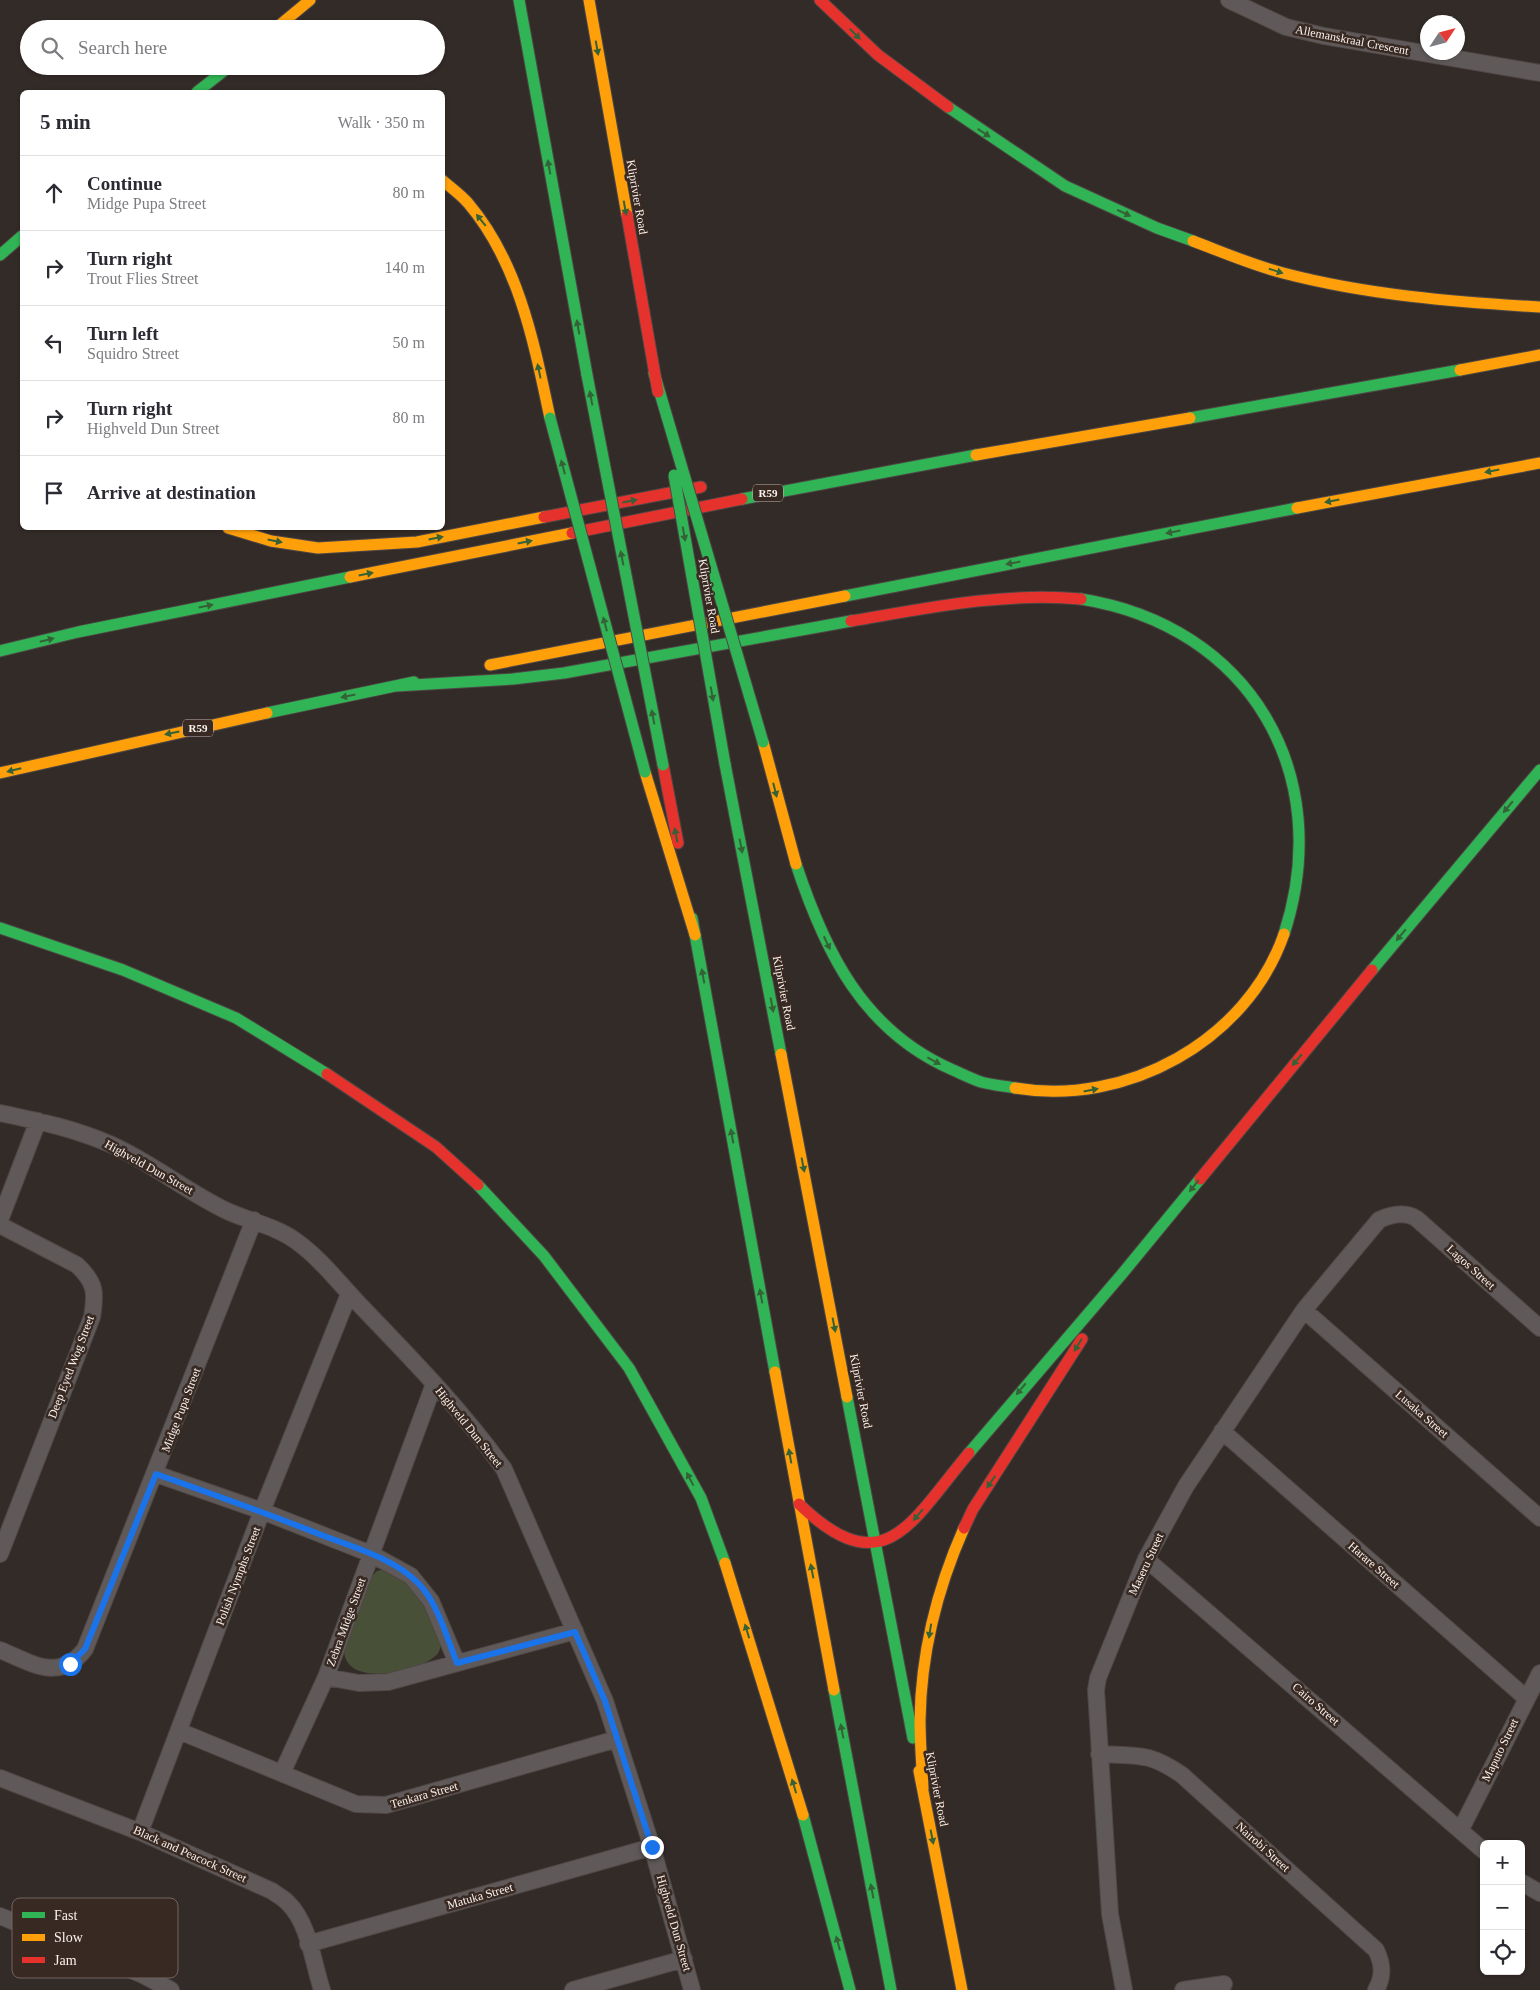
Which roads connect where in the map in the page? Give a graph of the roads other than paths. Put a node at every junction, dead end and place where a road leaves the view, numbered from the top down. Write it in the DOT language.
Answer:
graph roads {
  1 [pos="310,0"];
  2 [pos="519,0"];
  3 [pos="589,0"];
  4 [pos="820,0"];
  5 [pos="1229,0"];
  6 [pos="287,20"];
  7 [pos="1540,73"];
  8 [pos="214,75"];
  9 [pos="219,75"];
  10 [pos="200,90"];
  11 [pos="200,90"];
  12 [pos="445,182"];
  13 [pos="20,238"];
  14 [pos="0,255"];
  15 [pos="1540,307"];
  16 [pos="1540,355"];
  17 [pos="665,417"];
  18 [pos="931,462"];
  19 [pos="1540,462"];
  20 [pos="836,469"];
  21 [pos="712,485"];
  22 [pos="235,530"];
  23 [pos="0,652"];
  24 [pos="396,686"];
  25 [pos="1540,770"];
  26 [pos="0,773"];
  27 [pos="0,928"];
  28 [pos="695,935"];
  29 [pos="0,1113"];
  30 [pos="38,1121"];
  31 [pos="1399,1214"];
  32 [pos="0,1220"];
  33 [pos="254,1220"];
  34 [pos="0,1225"];
  35 [pos="1122,1274"];
  36 [pos="349,1294"];
  37 [pos="1304,1310"];
  38 [pos="1540,1328"];
  39 [pos="434,1384"];
  40 [pos="1222,1431"];
  41 [pos="156,1474"];
  42 [pos="799,1504"];
  43 [pos="262,1512"];
  44 [pos="1540,1518"];
  45 [pos="876,1544"];
  46 [pos="0,1554"];
  47 [pos="371,1554"];
  48 [pos="1146,1559"];
  49 [pos="575,1632"];
  50 [pos="0,1650"];
  51 [pos="457,1663"];
  52 [pos="1540,1673"];
  53 [pos="326,1677"];
  54 [pos="1526,1698"];
  55 [pos="179,1731"];
  56 [pos="617,1739"];
  57 [pos="1100,1754"];
  58 [pos="282,1773"];
  59 [pos="0,1778"];
  60 [pos="923,1789"];
  61 [pos="1461,1829"];
  62 [pos="140,1832"];
  63 [pos="652,1847"];
  64 [pos="1480,1847"];
  65 [pos="1525,1884"];
  66 [pos="1540,1893"];
  67 [pos="0,1916"];
  68 [pos="12,1921"];
  69 [pos="308,1944"];
  70 [pos="684,1959"];
  71 [pos="149,1978"];
  72 [pos="1224,1984"];
  73 [pos="171,1990"];
  74 [pos="322,1990"];
  75 [pos="573,1990"];
  76 [pos="692,1990"];
  77 [pos="850,1990"];
  78 [pos="891,1990"];
  79 [pos="962,1990"];
  80 [pos="1124,1990"];
  81 [pos="1182,1990"];
  82 [pos="1376,1990"];
  1 -- 6 [label="main road"];
  28 -- 2 [label="main road, one-way, bridge"];
  3 -- 17 [label="main road, Kliprivier Road, one-way"];
  4 -- 15 [label="main road, one-way"];
  5 -- 7 [label="street, Allemanskraal Crescent"];
  8 -- 10 [label="main road"];
  9 -- 11 [label="main road"];
  28 -- 12 [label="main road, one-way, bridge"];
  13 -- 14 [label="main road"];
  16 -- 18 [label="main road, R59"];
  17 -- 24 [label="main road, one-way, bridge"];
  17 -- 45 [label="main road, Kliprivier Road, one-way, bridge"];
  18 -- 20 [label="main road"];
  23 -- 18 [label="main road, R59, one-way"];
  19 -- 24 [label="main road, R59, one-way"];
  22 -- 21 [label="main road, one-way"];
  24 -- 26 [label="main road, R59, one-way"];
  25 -- 35 [label="main road, one-way"];
  77 -- 27 [label="main road, one-way"];
  42 -- 28 [label="main road, one-way"];
  29 -- 30 [label="street, Highveld Dun Street"];
  30 -- 32 [label="street"];
  30 -- 33 [label="street, Highveld Dun Street"];
  31 -- 37 [label="street, Maseru Street"];
  31 -- 38 [label="street, Lagos Street"];
  33 -- 36 [label="street, Highveld Dun Street"];
  33 -- 41 [label="street, Midge Pupa Street"];
  34 -- 46 [label="street, Deep Eyed Wog Street"];
  35 -- 45 [label="main road, one-way"];
  35 -- 60 [label="main road, one-way"];
  36 -- 39 [label="street, Highveld Dun Street"];
  36 -- 43 [label="street, Polish Nymphs Street"];
  37 -- 40 [label="street, Maseru Street"];
  37 -- 44 [label="street, Lusaka Street"];
  39 -- 47 [label="street, Zebra Midge Street"];
  39 -- 49 [label="street, Highveld Dun Street"];
  40 -- 48 [label="street, Maseru Street"];
  40 -- 54 [label="street, Harare Street"];
  41 -- 43 [label="street"];
  41 -- 50 [label="street, Midge Pupa Street"];
  42 -- 45 [label="main road"];
  78 -- 42 [label="main road, one-way"];
  43 -- 47 [label="street"];
  43 -- 55 [label="street, Polish Nymphs Street"];
  45 -- 60 [label="main road, Kliprivier Road"];
  47 -- 51 [label="street"];
  47 -- 53 [label="street, Zebra Midge Street"];
  48 -- 57 [label="street, Maseru Street"];
  48 -- 61 [label="street, Cairo Street"];
  49 -- 51 [label="street"];
  49 -- 56 [label="street, Highveld Dun Street"];
  51 -- 53 [label="street"];
  52 -- 54 [label="street, Maputo Street"];
  53 -- 58 [label="street, Zebra Midge Street"];
  54 -- 61 [label="street, Maputo Street"];
  55 -- 58 [label="street, Tenkara Street"];
  55 -- 62 [label="street, Polish Nymphs Street"];
  56 -- 58 [label="street, Tenkara Street"];
  56 -- 63 [label="street, Highveld Dun Street"];
  57 -- 80 [label="street, Maseru Street"];
  57 -- 82 [label="street, Nairobi Street"];
  59 -- 62 [label="street, Black and Peacock Street"];
  60 -- 79 [label="main road, Kliprivier Road, one-way"];
  61 -- 64 [label="street, Cairo Street"];
  62 -- 69 [label="street, Black and Peacock Street"];
  63 -- 69 [label="street, Matuka Street"];
  63 -- 70 [label="street, Highveld Dun Street"];
  65 -- 66 [label="street"];
  67 -- 68 [label="street"];
  69 -- 74 [label="street, Black and Peacock Street"];
  70 -- 75 [label="street"];
  70 -- 76 [label="street, Highveld Dun Street"];
  71 -- 73 [label="street"];
  72 -- 81 [label="street"];
}
